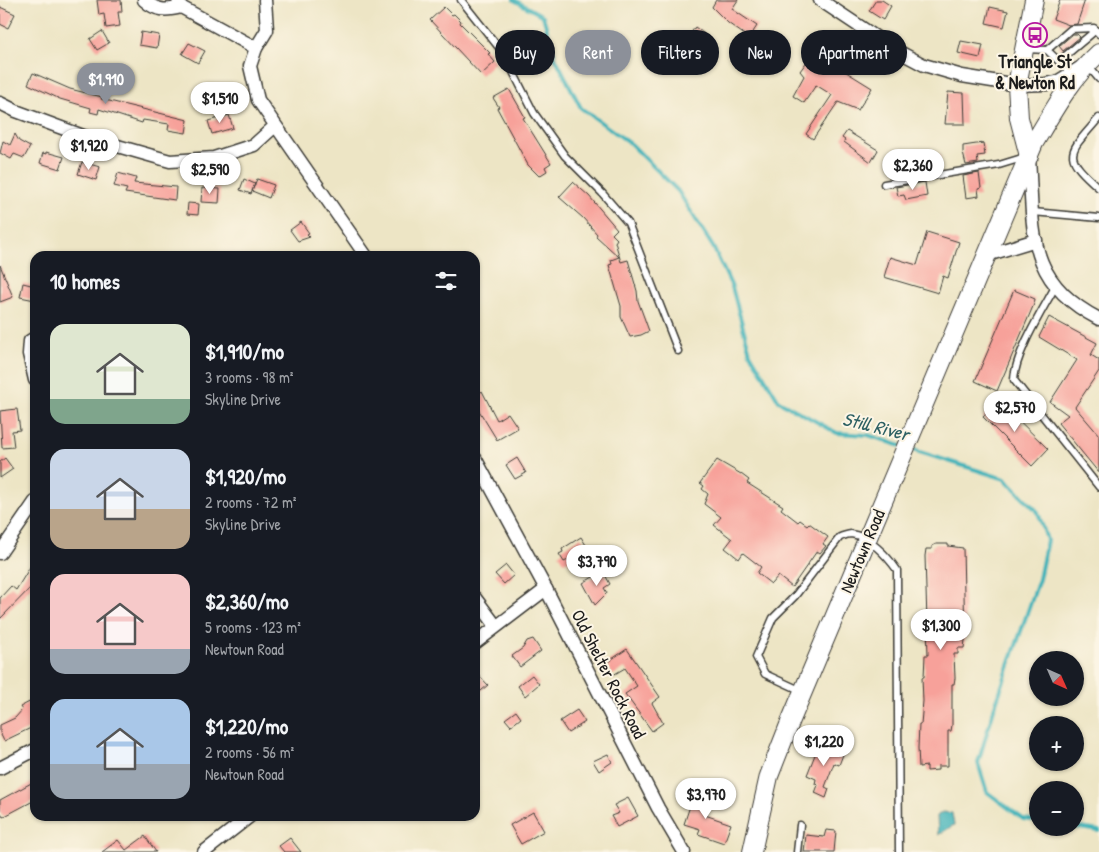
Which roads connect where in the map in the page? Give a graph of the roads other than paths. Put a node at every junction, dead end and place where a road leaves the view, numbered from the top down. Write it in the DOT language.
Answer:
graph roads {
  1 [pos="144,0"];
  2 [pos="265,0"];
  3 [pos="460,0"];
  4 [pos="820,0"];
  5 [pos="1034,0"];
  6 [pos="179,4"];
  7 [pos="1097,32"];
  8 [pos="256,48"];
  9 [pos="1024,49"];
  10 [pos="1047,50"];
  11 [pos="1093,58"];
  12 [pos="1059,61"];
  13 [pos="1071,73"];
  14 [pos="1099,79"];
  15 [pos="1017,85"];
  16 [pos="0,102"];
  17 [pos="1099,118"];
  18 [pos="275,126"];
  19 [pos="1029,156"];
  20 [pos="884,184"];
  21 [pos="1099,188"];
  22 [pos="1033,212"];
  23 [pos="1099,218"];
  24 [pos="1036,240"];
  25 [pos="362,251"];
  26 [pos="987,255"];
  27 [pos="1055,287"];
  28 [pos="1099,319"];
  29 [pos="30,342"];
  30 [pos="678,351"];
  31 [pos="30,358"];
  32 [pos="480,467"];
  33 [pos="1099,487"];
  34 [pos="30,508"];
  35 [pos="5,538"];
  36 [pos="867,541"];
  37 [pos="0,553"];
  38 [pos="546,589"];
  39 [pos="480,605"];
  40 [pos="496,626"];
  41 [pos="480,638"];
  42 [pos="803,691"];
  43 [pos="30,753"];
  44 [pos="0,768"];
  45 [pos="244,821"];
  46 [pos="800,825"];
  47 [pos="204,852"];
  48 [pos="684,852"];
  49 [pos="752,852"];
  50 [pos="797,852"];
  51 [pos="900,852"];
  1 -- 6 [label="street"];
  2 -- 8 [label="street"];
  3 -- 30 [label="lane"];
  4 -- 15 [label="street"];
  5 -- 9 [label="main road"];
  6 -- 8 [label="street"];
  7 -- 10 [label="lane"];
  7 -- 12 [label="lane"];
  8 -- 18 [label="street"];
  9 -- 10 [label="lane"];
  9 -- 15 [label="main road"];
  10 -- 12 [label="lane"];
  11 -- 13 [label="street"];
  11 -- 14 [label="lane"];
  11 -- 19 [label="main road, Newtown Road"];
  12 -- 13 [label="lane"];
  13 -- 15 [label="street"];
  15 -- 19 [label="main road"];
  16 -- 18 [label="street"];
  17 -- 21 [label="lane"];
  18 -- 25 [label="street"];
  19 -- 20 [label="lane"];
  19 -- 22 [label="street"];
  19 -- 26 [label="main road, Newtown Road"];
  22 -- 23 [label="lane"];
  22 -- 24 [label="street"];
  24 -- 26 [label="street"];
  24 -- 27 [label="street"];
  26 -- 36 [label="main road, Newtown Road"];
  27 -- 28 [label="street"];
  27 -- 33 [label="lane"];
  29 -- 31 [label="street"];
  32 -- 38 [label="street, Old Shelter Rock Road"];
  34 -- 35 [label="street"];
  35 -- 37 [label="street"];
  36 -- 42 [label="main road, Newtown Road"];
  36 -- 42 [label="lane"];
  36 -- 51 [label="lane"];
  38 -- 40 [label="street"];
  38 -- 48 [label="street, Old Shelter Rock Road"];
  39 -- 40 [label="street"];
  40 -- 41 [label="street"];
  42 -- 49 [label="main road, Newtown Road"];
  43 -- 44 [label="street"];
  45 -- 47 [label="street"];
  46 -- 50 [label="lane"];
}
